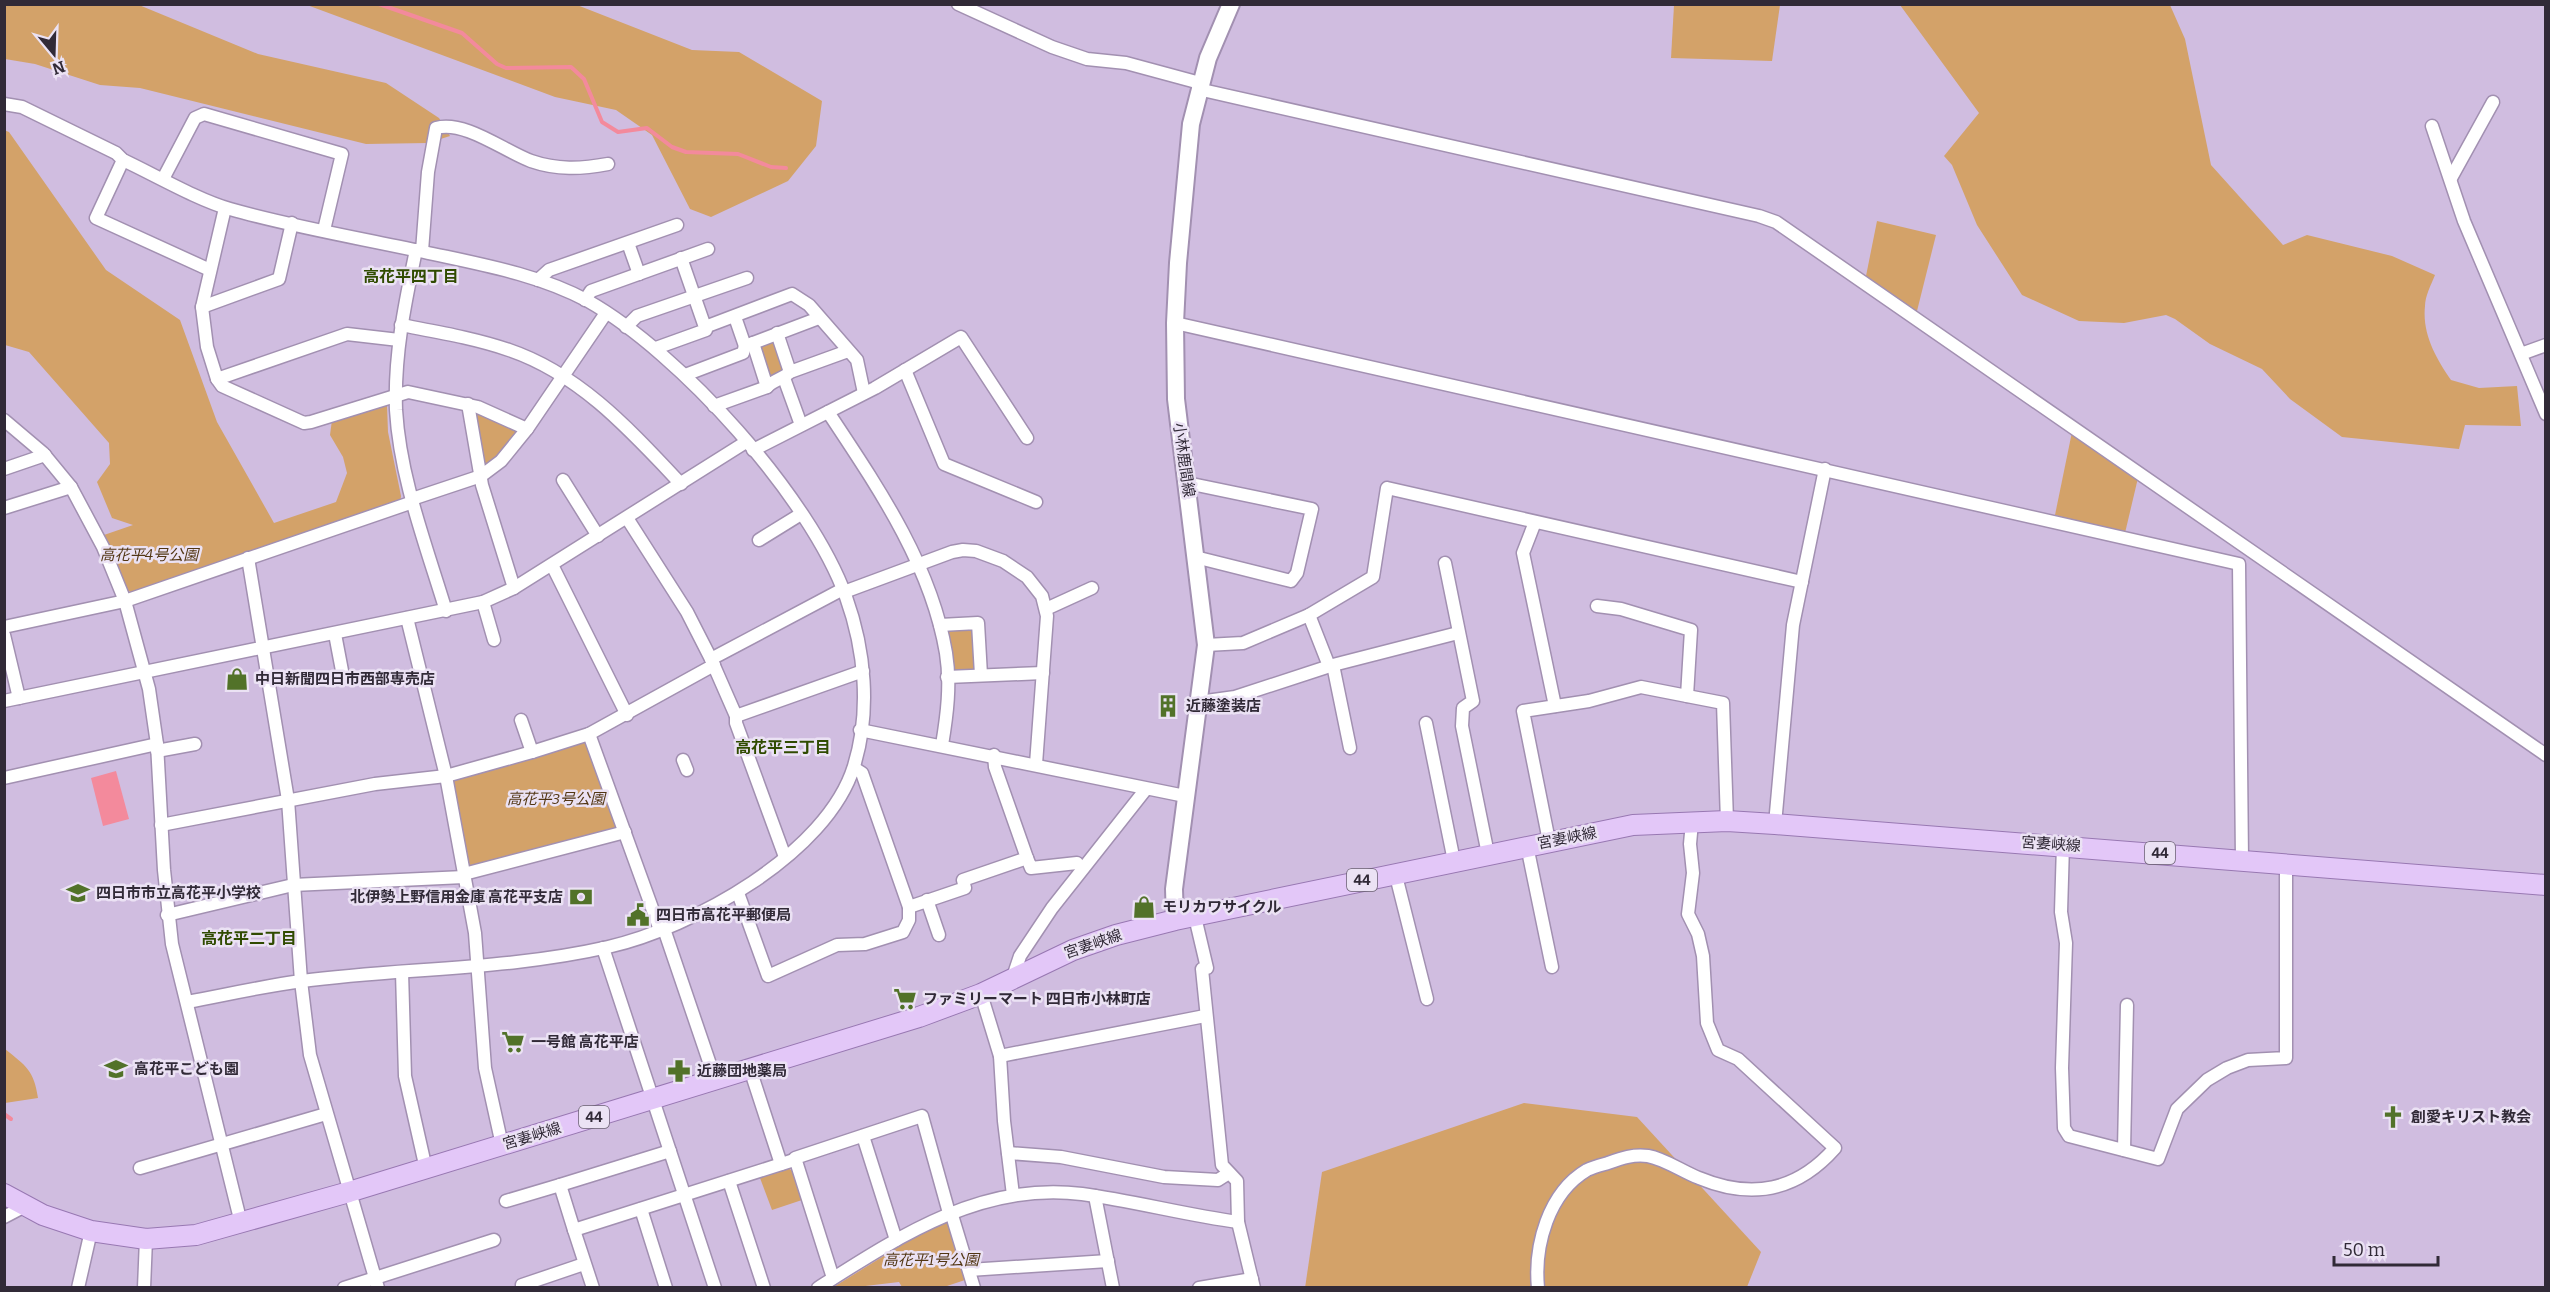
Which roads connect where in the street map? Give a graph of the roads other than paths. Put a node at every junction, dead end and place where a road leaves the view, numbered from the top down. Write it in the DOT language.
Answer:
graph roads {
  1 [pos="958,4"];
  2 [pos="1231,4"];
  3 [pos="1199,86"];
  4 [pos="2493,102"];
  5 [pos="4,104"];
  6 [pos="2432,126"];
  7 [pos="123,160"];
  8 [pos="608,164"];
  9 [pos="2451,178"];
  10 [pos="163,179"];
  11 [pos="225,208"];
  12 [pos="292,223"];
  13 [pos="677,225"];
  14 [pos="324,230"];
  15 [pos="628,243"];
  16 [pos="708,249"];
  17 [pos="419,251"];
  18 [pos="681,258"];
  19 [pos="210,270"];
  20 [pos="639,274"];
  21 [pos="747,278"];
  22 [pos="538,280"];
  23 [pos="694,296"];
  24 [pos="585,300"];
  25 [pos="202,307"];
  26 [pos="606,313"];
  27 [pos="735,317"];
  28 [pos="819,318"];
  29 [pos="1175,323"];
  30 [pos="401,326"];
  31 [pos="626,327"];
  32 [pos="705,327"];
  33 [pos="777,333"];
  34 [pos="399,340"];
  35 [pos="749,345"];
  36 [pos="2546,345"];
  37 [pos="656,348"];
  38 [pos="848,351"];
  39 [pos="2521,354"];
  40 [pos="904,370"];
  41 [pos="685,375"];
  42 [pos="787,375"];
  43 [pos="563,376"];
  44 [pos="217,379"];
  45 [pos="768,387"];
  46 [pos="864,393"];
  47 [pos="396,394"];
  48 [pos="468,404"];
  49 [pos="714,406"];
  50 [pos="828,412"];
  51 [pos="2546,414"];
  52 [pos="4,420"];
  53 [pos="801,425"];
  54 [pos="526,429"];
  55 [pos="1027,438"];
  56 [pos="749,446"];
  57 [pos="45,455"];
  58 [pos="1825,469"];
  59 [pos="4,470"];
  60 [pos="481,476"];
  61 [pos="563,480"];
  62 [pos="1187,483"];
  63 [pos="681,484"];
  64 [pos="71,487"];
  65 [pos="413,500"];
  66 [pos="1036,502"];
  67 [pos="4,508"];
  68 [pos="801,514"];
  69 [pos="627,518"];
  70 [pos="1535,522"];
  71 [pos="598,536"];
  72 [pos="759,540"];
  73 [pos="2239,542"];
  74 [pos="1195,557"];
  75 [pos="248,558"];
  76 [pos="919,563"];
  77 [pos="1444,563"];
  78 [pos="2239,564"];
  79 [pos="552,565"];
  80 [pos="1802,582"];
  81 [pos="514,588"];
  82 [pos="1092,588"];
  83 [pos="844,591"];
  84 [pos="124,601"];
  85 [pos="483,603"];
  86 [pos="1597,606"];
  87 [pos="1046,609"];
  88 [pos="446,611"];
  89 [pos="1309,615"];
  90 [pos="407,618"];
  91 [pos="940,625"];
  92 [pos="4,627"];
  93 [pos="1458,633"];
  94 [pos="334,634"];
  95 [pos="4,635"];
  96 [pos="494,640"];
  97 [pos="1206,645"];
  98 [pos="264,648"];
  99 [pos="713,662"];
  100 [pos="1331,666"];
  101 [pos="863,671"];
  102 [pos="145,673"];
  103 [pos="1043,674"];
  104 [pos="981,675"];
  105 [pos="343,676"];
  106 [pos="947,677"];
  107 [pos="1687,696"];
  108 [pos="19,698"];
  109 [pos="4,701"];
  110 [pos="1198,702"];
  111 [pos="1555,706"];
  112 [pos="627,715"];
  113 [pos="736,716"];
  114 [pos="521,720"];
  115 [pos="1426,723"];
  116 [pos="860,730"];
  117 [pos="589,734"];
  118 [pos="195,744"];
  119 [pos="942,745"];
  120 [pos="157,747"];
  121 [pos="1350,748"];
  122 [pos="532,752"];
  123 [pos="993,755"];
  124 [pos="2546,755"];
  125 [pos="1036,764"];
  126 [pos="854,768"];
  127 [pos="446,776"];
  128 [pos="4,778"];
  129 [pos="1146,789"];
  130 [pos="1185,796"];
  131 [pos="288,800"];
  132 [pos="1727,821"];
  133 [pos="1692,822"];
  134 [pos="1775,824"];
  135 [pos="161,825"];
  136 [pos="625,832"];
  137 [pos="1550,841"];
  138 [pos="2063,845"];
  139 [pos="1527,846"];
  140 [pos="1488,854"];
  141 [pos="785,858"];
  142 [pos="1027,858"];
  143 [pos="2242,860"];
  144 [pos="1454,861"];
  145 [pos="1077,863"];
  146 [pos="2286,864"];
  147 [pos="1395,872"];
  148 [pos="464,876"];
  149 [pos="292,885"];
  150 [pos="2546,885"];
  151 [pos="738,893"];
  152 [pos="927,900"];
  153 [pos="909,906"];
  154 [pos="168,915"];
  155 [pos="1185,918"];
  156 [pos="662,929"];
  157 [pos="939,935"];
  158 [pos="603,948"];
  159 [pos="479,965"];
  160 [pos="1552,967"];
  161 [pos="402,972"];
  162 [pos="1013,977"];
  163 [pos="301,981"];
  164 [pos="981,994"];
  165 [pos="1426,999"];
  166 [pos="187,1002"];
  167 [pos="2127,1005"];
  168 [pos="1205,1016"];
  169 [pos="1000,1056"];
  170 [pos="750,1068"];
  171 [pos="715,1079"];
  172 [pos="654,1098"];
  173 [pos="326,1114"];
  174 [pos="863,1136"];
  175 [pos="502,1145"];
  176 [pos="222,1146"];
  177 [pos="2124,1150"];
  178 [pos="670,1151"];
  179 [pos="1008,1153"];
  180 [pos="794,1160"];
  181 [pos="781,1164"];
  182 [pos="140,1168"];
  183 [pos="426,1168"];
  184 [pos="1228,1173"];
  185 [pos="729,1181"];
  186 [pos="560,1185"];
  187 [pos="349,1192"];
  188 [pos="4,1194"];
  189 [pos="1013,1195"];
  190 [pos="684,1196"];
  191 [pos="1095,1196"];
  192 [pos="506,1201"];
  193 [pos="25,1206"];
  194 [pos="641,1209"];
  195 [pos="950,1212"];
  196 [pos="4,1217"];
  197 [pos="1238,1222"];
  198 [pos="241,1223"];
  199 [pos="574,1230"];
  200 [pos="91,1231"];
  201 [pos="146,1239"];
  202 [pos="494,1240"];
  203 [pos="896,1240"];
  204 [pos="1108,1261"];
  205 [pos="584,1264"];
  206 [pos="969,1270"];
  207 [pos="833,1278"];
  208 [pos="376,1283"];
  209 [pos="1253,1283"];
  210 [pos="78,1287"];
  211 [pos="144,1287"];
  212 [pos="344,1287"];
  213 [pos="522,1287"];
  214 [pos="593,1287"];
  215 [pos="666,1287"];
  216 [pos="715,1287"];
  217 [pos="764,1287"];
  218 [pos="818,1287"];
  219 [pos="974,1287"];
  220 [pos="1113,1287"];
  221 [pos="1199,1287"];
  222 [pos="1538,1287"];
  1 -- 3 [label="street"];
  2 -- 3 [label="main road, 小林鹿間線"];
  3 -- 29 [label="main road, 小林鹿間線"];
  3 -- 73 [label="street"];
  4 -- 9 [label="street"];
  5 -- 7 [label="street"];
  6 -- 9 [label="street"];
  7 -- 10 [label="street"];
  7 -- 19 [label="street"];
  8 -- 17 [label="street"];
  9 -- 39 [label="street"];
  10 -- 11 [label="street"];
  10 -- 14 [label="street"];
  11 -- 12 [label="street"];
  11 -- 19 [label="street"];
  12 -- 14 [label="street"];
  12 -- 25 [label="street"];
  13 -- 15 [label="street"];
  14 -- 17 [label="street"];
  15 -- 20 [label="street"];
  15 -- 22 [label="street"];
  16 -- 18 [label="street"];
  17 -- 22 [label="street"];
  17 -- 30 [label="street"];
  18 -- 20 [label="street"];
  18 -- 23 [label="street"];
  19 -- 25 [label="street"];
  20 -- 24 [label="street"];
  21 -- 23 [label="street"];
  22 -- 24 [label="street"];
  23 -- 31 [label="street"];
  23 -- 32 [label="street"];
  24 -- 26 [label="street"];
  25 -- 44 [label="street"];
  26 -- 31 [label="street"];
  26 -- 43 [label="street"];
  27 -- 28 [label="street"];
  27 -- 32 [label="street"];
  27 -- 35 [label="street"];
  28 -- 33 [label="street"];
  28 -- 38 [label="street"];
  29 -- 58 [label="street"];
  29 -- 62 [label="main road, 小林鹿間線"];
  30 -- 34 [label="street"];
  30 -- 43 [label="street"];
  31 -- 37 [label="street"];
  32 -- 37 [label="street"];
  33 -- 35 [label="street"];
  33 -- 42 [label="street"];
  34 -- 44 [label="street"];
  34 -- 47 [label="street"];
  35 -- 41 [label="street"];
  35 -- 45 [label="street"];
  36 -- 39 [label="street"];
  37 -- 41 [label="street"];
  38 -- 42 [label="street"];
  38 -- 46 [label="street"];
  39 -- 51 [label="street"];
  40 -- 46 [label="street"];
  40 -- 55 [label="street"];
  40 -- 66 [label="street"];
  41 -- 49 [label="street"];
  42 -- 45 [label="street"];
  42 -- 53 [label="street"];
  43 -- 54 [label="street"];
  43 -- 63 [label="street"];
  44 -- 47 [label="street"];
  45 -- 49 [label="street"];
  46 -- 50 [label="street"];
  47 -- 48 [label="street"];
  47 -- 65 [label="street"];
  48 -- 54 [label="street"];
  48 -- 60 [label="street"];
  49 -- 56 [label="street"];
  50 -- 53 [label="street"];
  50 -- 76 [label="street"];
  52 -- 57 [label="street"];
  53 -- 56 [label="street"];
  54 -- 60 [label="street"];
  56 -- 63 [label="street"];
  56 -- 68 [label="street"];
  57 -- 59 [label="street"];
  57 -- 64 [label="street"];
  58 -- 78 [label="street"];
  58 -- 80 [label="street"];
  60 -- 65 [label="street"];
  60 -- 81 [label="street"];
  61 -- 71 [label="street"];
  62 -- 74 [label="main road, 小林鹿間線"];
  62 -- 74 [label="street"];
  63 -- 69 [label="street"];
  64 -- 67 [label="street"];
  64 -- 84 [label="street"];
  65 -- 75 [label="street"];
  65 -- 88 [label="street"];
  68 -- 72 [label="street"];
  68 -- 83 [label="street"];
  69 -- 71 [label="street"];
  69 -- 99 [label="street"];
  70 -- 80 [label="street"];
  70 -- 89 [label="street"];
  70 -- 111 [label="street"];
  71 -- 79 [label="street"];
  73 -- 78 [label="street"];
  73 -- 124 [label="street"];
  74 -- 97 [label="main road, 小林鹿間線"];
  75 -- 84 [label="street"];
  75 -- 98 [label="street"];
  76 -- 83 [label="street"];
  76 -- 87 [label="street"];
  76 -- 91 [label="street"];
  77 -- 93 [label="street"];
  78 -- 143 [label="street"];
  79 -- 81 [label="street"];
  79 -- 112 [label="street"];
  80 -- 134 [label="street"];
  81 -- 85 [label="street"];
  82 -- 87 [label="street"];
  83 -- 99 [label="street"];
  83 -- 101 [label="street"];
  84 -- 92 [label="street"];
  84 -- 102 [label="street"];
  85 -- 88 [label="street"];
  85 -- 96 [label="street"];
  86 -- 107 [label="street"];
  87 -- 103 [label="street"];
  88 -- 90 [label="street"];
  89 -- 97 [label="street"];
  89 -- 100 [label="street"];
  90 -- 94 [label="street"];
  90 -- 127 [label="street"];
  91 -- 104 [label="street"];
  91 -- 106 [label="street"];
  93 -- 100 [label="street"];
  93 -- 140 [label="street"];
  94 -- 98 [label="street"];
  94 -- 105 [label="street"];
  95 -- 108 [label="street"];
  97 -- 110 [label="main road, 小林鹿間線"];
  98 -- 102 [label="street"];
  98 -- 131 [label="street"];
  99 -- 112 [label="street"];
  99 -- 113 [label="street"];
  100 -- 110 [label="street"];
  100 -- 121 [label="street"];
  101 -- 113 [label="street"];
  101 -- 116 [label="street"];
  102 -- 108 [label="street"];
  102 -- 120 [label="street"];
  103 -- 104 [label="street"];
  103 -- 125 [label="street"];
  104 -- 106 [label="street"];
  106 -- 119 [label="street"];
  107 -- 111 [label="street"];
  107 -- 132 [label="street"];
  108 -- 109 [label="street"];
  110 -- 130 [label="main road, 小林鹿間線"];
  111 -- 137 [label="street"];
  112 -- 117 [label="street"];
  113 -- 141 [label="street"];
  114 -- 122 [label="street"];
  115 -- 144 [label="street"];
  116 -- 119 [label="street"];
  116 -- 126 [label="street"];
  117 -- 122 [label="street"];
  117 -- 136 [label="street"];
  118 -- 120 [label="street"];
  119 -- 123 [label="street"];
  120 -- 128 [label="street"];
  120 -- 135 [label="street"];
  122 -- 127 [label="street"];
  123 -- 125 [label="street"];
  123 -- 142 [label="street"];
  125 -- 129 [label="street"];
  126 -- 141 [label="street"];
  126 -- 153 [label="street"];
  127 -- 131 [label="street"];
  127 -- 148 [label="street"];
  129 -- 130 [label="street"];
  129 -- 162 [label="street"];
  130 -- 155 [label="main road, 小林鹿間線"];
  131 -- 135 [label="street"];
  131 -- 149 [label="street"];
  132 -- 133 [label="main road, 宮妻峡線 / 44"];
  132 -- 134 [label="main road, 宮妻峡線 / 44"];
  133 -- 137 [label="main road, 宮妻峡線 / 44"];
  133 -- 222 [label="street"];
  134 -- 138 [label="main road, 宮妻峡線 / 44"];
  135 -- 154 [label="street"];
  136 -- 148 [label="street"];
  136 -- 156 [label="street"];
  137 -- 139 [label="main road, 宮妻峡線 / 44"];
  138 -- 143 [label="main road, 宮妻峡線 / 44"];
  138 -- 177 [label="street"];
  139 -- 140 [label="main road, 宮妻峡線 / 44"];
  139 -- 160 [label="street"];
  140 -- 144 [label="main road, 宮妻峡線 / 44"];
  141 -- 151 [label="street"];
  142 -- 145 [label="street"];
  142 -- 152 [label="street"];
  143 -- 146 [label="main road, 宮妻峡線 / 44"];
  144 -- 147 [label="main road, 宮妻峡線 / 44"];
  146 -- 150 [label="main road, 宮妻峡線 / 44"];
  146 -- 177 [label="street"];
  147 -- 155 [label="main road, 宮妻峡線 / 44"];
  147 -- 165 [label="street"];
  148 -- 149 [label="street"];
  148 -- 159 [label="street"];
  149 -- 154 [label="street"];
  149 -- 163 [label="street"];
  151 -- 153 [label="street"];
  151 -- 156 [label="street"];
  152 -- 153 [label="street"];
  152 -- 157 [label="street"];
  154 -- 166 [label="street"];
  155 -- 162 [label="main road, 宮妻峡線 / 44"];
  155 -- 168 [label="street"];
  156 -- 158 [label="street"];
  156 -- 171 [label="street"];
  158 -- 159 [label="street"];
  158 -- 172 [label="street"];
  159 -- 161 [label="street"];
  159 -- 175 [label="street"];
  161 -- 163 [label="street"];
  161 -- 183 [label="street"];
  162 -- 164 [label="main road, 宮妻峡線 / 44"];
  163 -- 166 [label="street"];
  163 -- 173 [label="street"];
  164 -- 169 [label="street"];
  164 -- 170 [label="main road, 宮妻峡線 / 44"];
  166 -- 176 [label="street"];
  167 -- 177 [label="street"];
  168 -- 169 [label="street"];
  168 -- 184 [label="street"];
  169 -- 179 [label="street"];
  170 -- 171 [label="main road, 宮妻峡線 / 44"];
  170 -- 181 [label="street"];
  171 -- 172 [label="main road, 宮妻峡線 / 44"];
  172 -- 175 [label="main road, 宮妻峡線 / 44"];
  172 -- 178 [label="street"];
  173 -- 176 [label="street"];
  173 -- 187 [label="street"];
  174 -- 180 [label="street"];
  174 -- 195 [label="street"];
  174 -- 203 [label="street"];
  175 -- 183 [label="main road, 宮妻峡線 / 44"];
  176 -- 182 [label="street"];
  176 -- 198 [label="street"];
  178 -- 186 [label="street"];
  178 -- 190 [label="street"];
  179 -- 184 [label="street"];
  179 -- 189 [label="street"];
  180 -- 181 [label="street"];
  180 -- 207 [label="street"];
  181 -- 185 [label="street"];
  183 -- 187 [label="main road, 宮妻峡線 / 44"];
  184 -- 197 [label="street"];
  185 -- 190 [label="street"];
  185 -- 217 [label="street"];
  186 -- 192 [label="street"];
  186 -- 199 [label="street"];
  187 -- 198 [label="main road, 宮妻峡線 / 44"];
  187 -- 208 [label="street"];
  188 -- 193 [label="main road, 宮妻峡線 / 44"];
  189 -- 191 [label="street"];
  189 -- 195 [label="street"];
  190 -- 194 [label="street"];
  190 -- 216 [label="street"];
  191 -- 197 [label="street"];
  191 -- 204 [label="street"];
  193 -- 196 [label="street"];
  193 -- 200 [label="main road, 宮妻峡線 / 44"];
  194 -- 199 [label="street"];
  194 -- 215 [label="street"];
  195 -- 203 [label="street"];
  195 -- 206 [label="street"];
  197 -- 209 [label="street"];
  198 -- 201 [label="main road, 宮妻峡線 / 44"];
  199 -- 205 [label="street"];
  200 -- 201 [label="main road, 宮妻峡線 / 44"];
  200 -- 210 [label="street"];
  201 -- 211 [label="street"];
  202 -- 208 [label="street"];
  203 -- 207 [label="street"];
  204 -- 206 [label="street"];
  204 -- 220 [label="street"];
  205 -- 213 [label="street"];
  205 -- 214 [label="street"];
  206 -- 219 [label="street"];
  207 -- 218 [label="street"];
  208 -- 212 [label="street"];
  209 -- 221 [label="street"];
}
